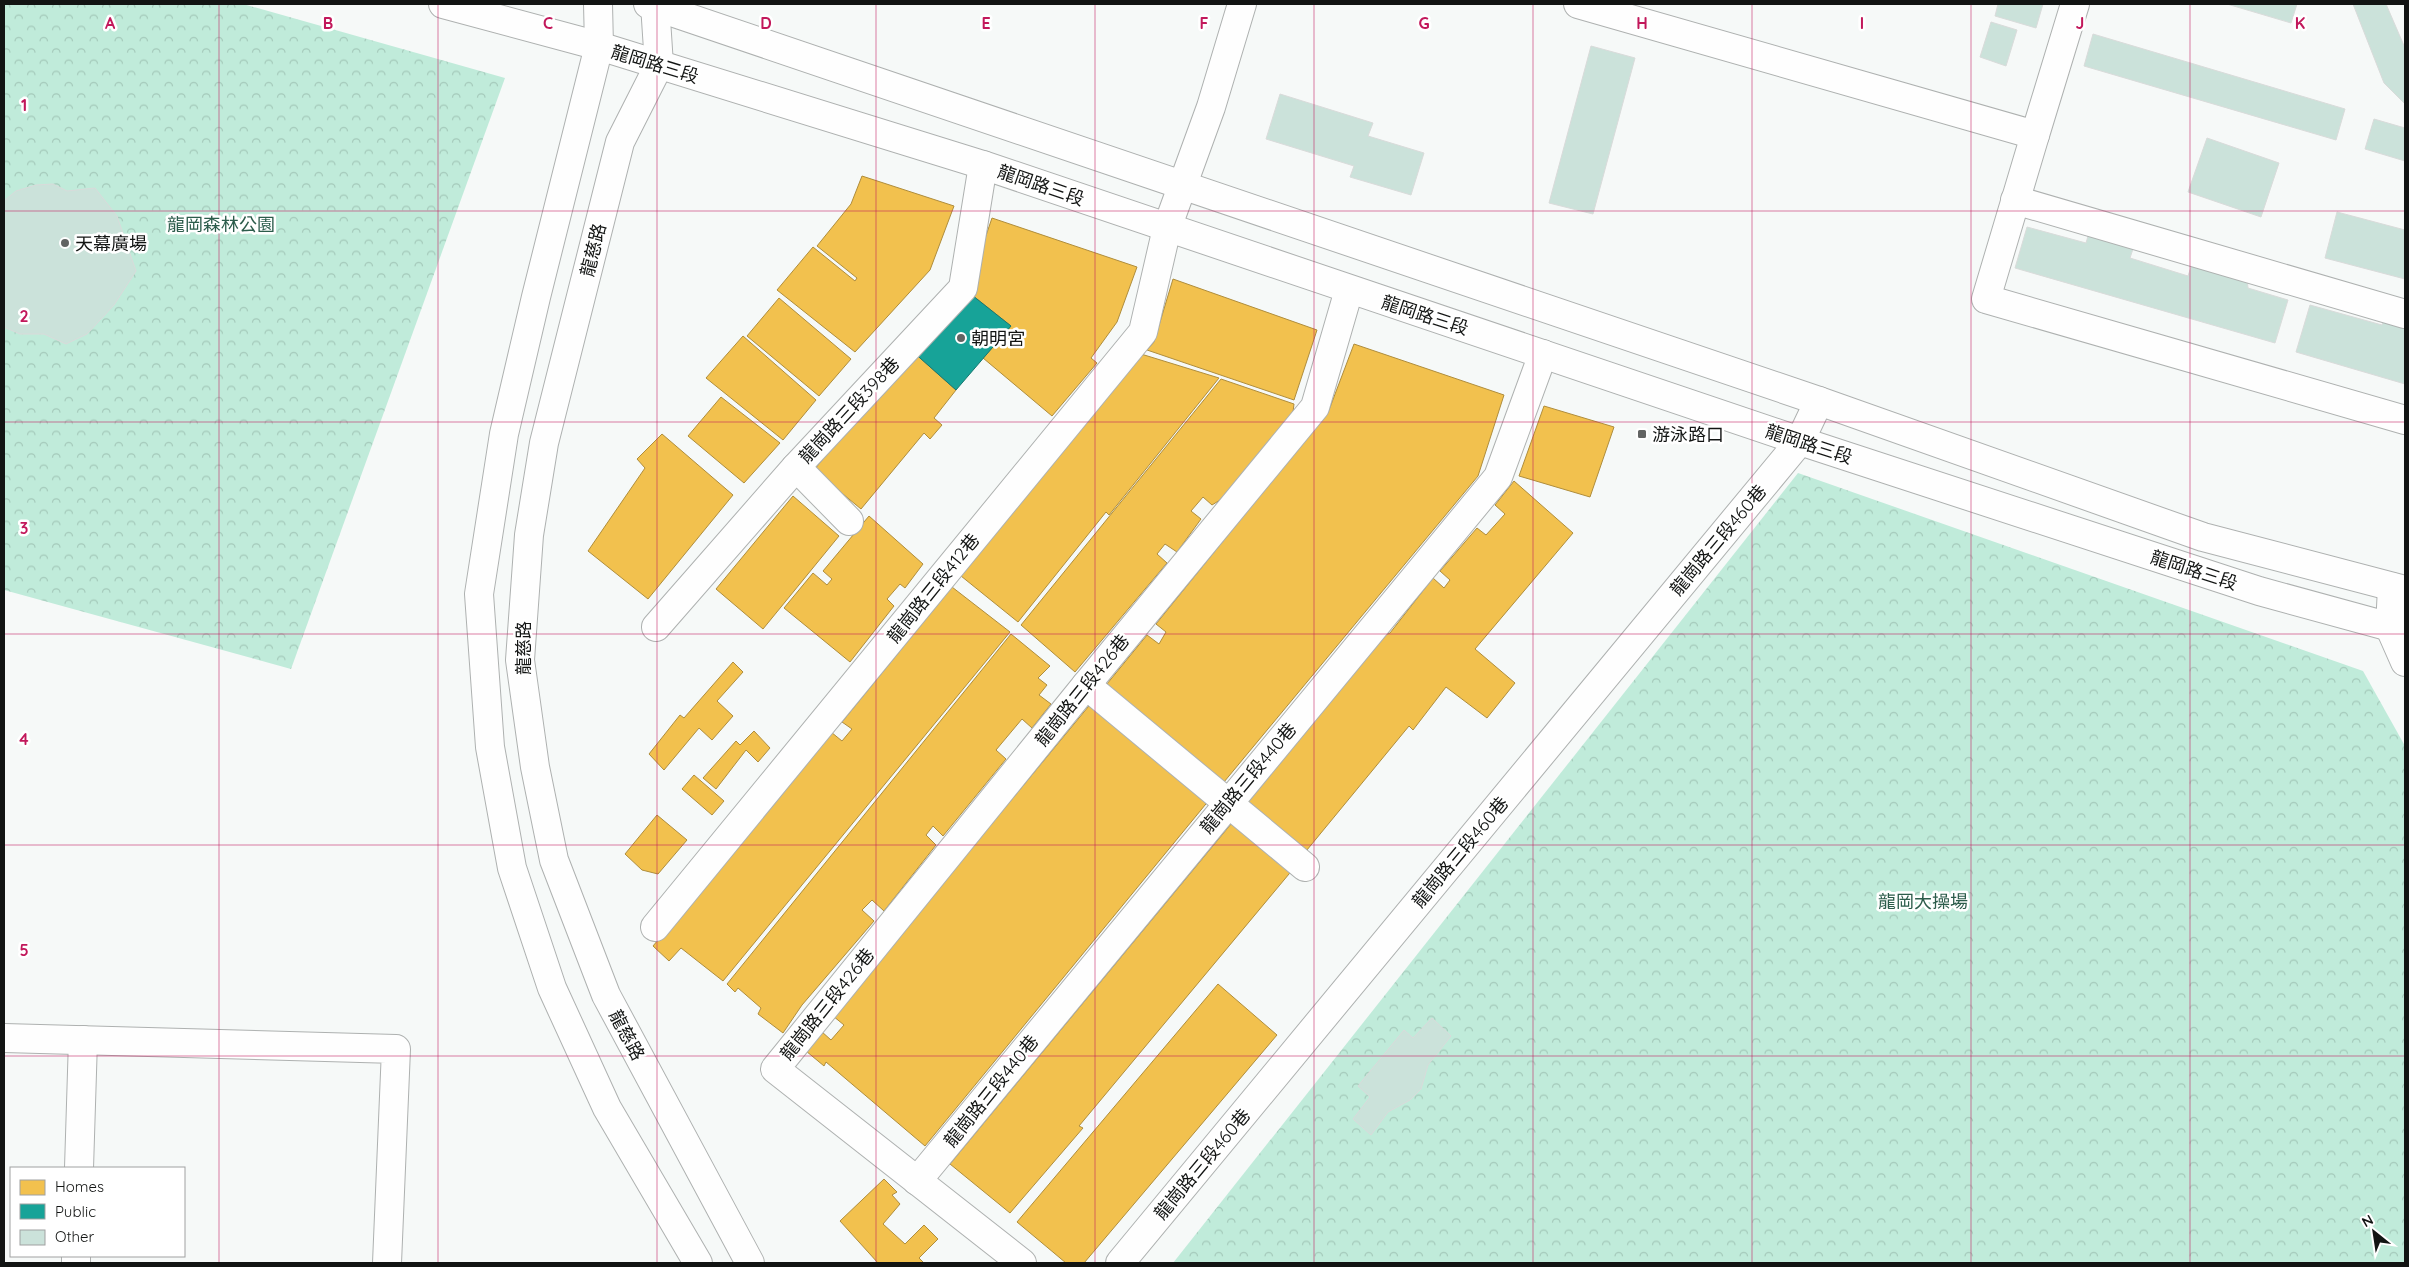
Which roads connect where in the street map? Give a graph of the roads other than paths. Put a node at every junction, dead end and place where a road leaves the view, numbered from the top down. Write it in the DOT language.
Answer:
graph roads {
  1 [pos="443,4"];
  2 [pos="598,4"];
  3 [pos="653,4"];
  4 [pos="1242,4"];
  5 [pos="1578,4"];
  6 [pos="2075,4"];
  7 [pos="599,46"];
  8 [pos="659,65"];
  9 [pos="2035,135"];
  10 [pos="983,165"];
  11 [pos="1184,185"];
  12 [pos="2016,200"];
  13 [pos="1168,228"];
  14 [pos="1349,290"];
  15 [pos="2405,314"];
  16 [pos="1543,354"];
  17 [pos="1818,401"];
  18 [pos="2405,420"];
  19 [pos="1800,441"];
  20 [pos="796,468"];
  21 [pos="849,521"];
  22 [pos="2399,588"];
  23 [pos="656,627"];
  24 [pos="2398,629"];
  25 [pos="2405,662"];
  26 [pos="1086,685"];
  27 [pos="1228,802"];
  28 [pos="1305,867"];
  29 [pos="655,927"];
  30 [pos="4,1038"];
  31 [pos="83,1040"];
  32 [pos="79,1167"];
  33 [pos="916,1181"];
  34 [pos="387,1263"];
  35 [pos="698,1263"];
  36 [pos="750,1263"];
  37 [pos="1022,1263"];
  38 [pos="1120,1263"];
  1 -- 7 [label="main road, 龍岡路三段"];
  2 -- 7 [label="main road"];
  3 -- 8 [label="main road, 龍慈路"];
  3 -- 11 [label="main road, 龍岡路三段"];
  4 -- 11 [label="main road, 龍崗路三段412巷"];
  5 -- 9 [label="main road"];
  6 -- 9 [label="main road"];
  7 -- 8 [label="main road, 龍岡路三段"];
  7 -- 35 [label="main road"];
  8 -- 10 [label="main road, 龍岡路三段"];
  8 -- 36 [label="main road, 龍慈路"];
  9 -- 12 [label="main road"];
  10 -- 13 [label="main road, 龍岡路三段"];
  10 -- 20 [label="main road, 龍崗路三段398巷"];
  11 -- 13 [label="main road, 龍崗路三段412巷"];
  11 -- 17 [label="main road, 龍岡路三段"];
  12 -- 15 [label="main road"];
  12 -- 18 [label="main road"];
  13 -- 14 [label="main road, 龍岡路三段"];
  13 -- 29 [label="main road, 龍崗路三段412巷"];
  14 -- 16 [label="main road, 龍岡路三段"];
  14 -- 26 [label="main road, 龍崗路三段426巷"];
  16 -- 19 [label="main road, 龍岡路三段"];
  16 -- 27 [label="main road, 龍崗路三段440巷"];
  17 -- 19 [label="main road, 龍崗路三段460巷"];
  17 -- 22 [label="main road, 龍岡路三段"];
  19 -- 24 [label="main road, 龍岡路三段"];
  19 -- 38 [label="main road, 龍崗路三段460巷"];
  20 -- 21 [label="main road"];
  20 -- 23 [label="main road, 龍崗路三段398巷"];
  22 -- 24 [label="main road"];
  24 -- 25 [label="main road"];
  26 -- 27 [label="main road"];
  26 -- 33 [label="main road, 龍崗路三段426巷"];
  27 -- 28 [label="main road"];
  27 -- 33 [label="main road, 龍崗路三段440巷"];
  30 -- 31 [label="main road"];
  31 -- 32 [label="main road"];
  31 -- 34 [label="main road"];
  33 -- 37 [label="main road"];
}
